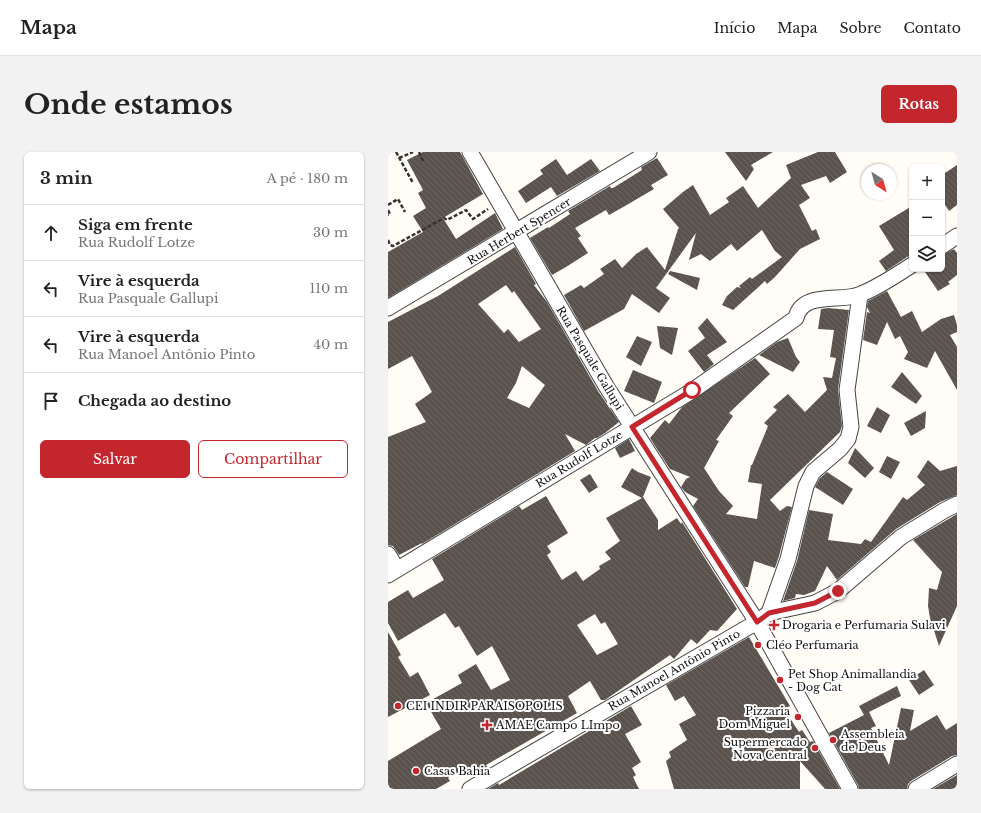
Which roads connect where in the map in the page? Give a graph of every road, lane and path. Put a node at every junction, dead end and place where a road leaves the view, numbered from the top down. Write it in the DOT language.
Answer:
graph roads {
  1 [pos="396,152"];
  2 [pos="413,152"];
  3 [pos="419,152"];
  4 [pos="470,152"];
  5 [pos="649,152"];
  6 [pos="399,158"];
  7 [pos="423,161"];
  8 [pos="413,183"];
  9 [pos="499,202"];
  10 [pos="388,205"];
  11 [pos="388,210"];
  12 [pos="405,212"];
  13 [pos="388,215"];
  14 [pos="516,233"];
  15 [pos="957,236"];
  16 [pos="388,240"];
  17 [pos="945,244"];
  18 [pos="909,267"];
  19 [pos="860,295"];
  20 [pos="388,308"];
  21 [pos="632,427"];
  22 [pos="957,504"];
  23 [pos="388,554"];
  24 [pos="393,572"];
  25 [pos="769,613"];
  26 [pos="757,622"];
  27 [pos="957,764"];
  28 [pos="470,789"];
  29 [pos="850,789"];
  30 [pos="916,789"];
  1 -- 6 [label="path"];
  2 -- 6 [label="path"];
  3 -- 7 [label="path"];
  4 -- 9 [label="street, Rua Pasquale Gallupi"];
  5 -- 14 [label="street, Rua Herbert Spencer"];
  6 -- 8 [label="path"];
  9 -- 14 [label="street, Rua Pasquale Gallupi"];
  9 -- 16 [label="path"];
  10 -- 12 [label="path"];
  11 -- 13 [label="path"];
  14 -- 20 [label="street, Rua Herbert Spencer"];
  14 -- 21 [label="street, Rua Pasquale Gallupi"];
  15 -- 17 [label="street"];
  18 -- 19 [label="street, Rua Rudolf Lotze"];
  19 -- 21 [label="street, Rua Rudolf Lotze"];
  19 -- 25 [label="street"];
  21 -- 24 [label="street, Rua Rudolf Lotze"];
  21 -- 26 [label="street, Rua Pasquale Gallupi"];
  22 -- 25 [label="street, Rua Manoel Antônio Pinto"];
  23 -- 24 [label="street"];
  25 -- 26 [label="street, Rua Manoel Antônio Pinto"];
  26 -- 28 [label="street, Rua Manoel Antônio Pinto"];
  26 -- 29 [label="street, Rua Pasquale Gallupi"];
  27 -- 30 [label="street"];
}
